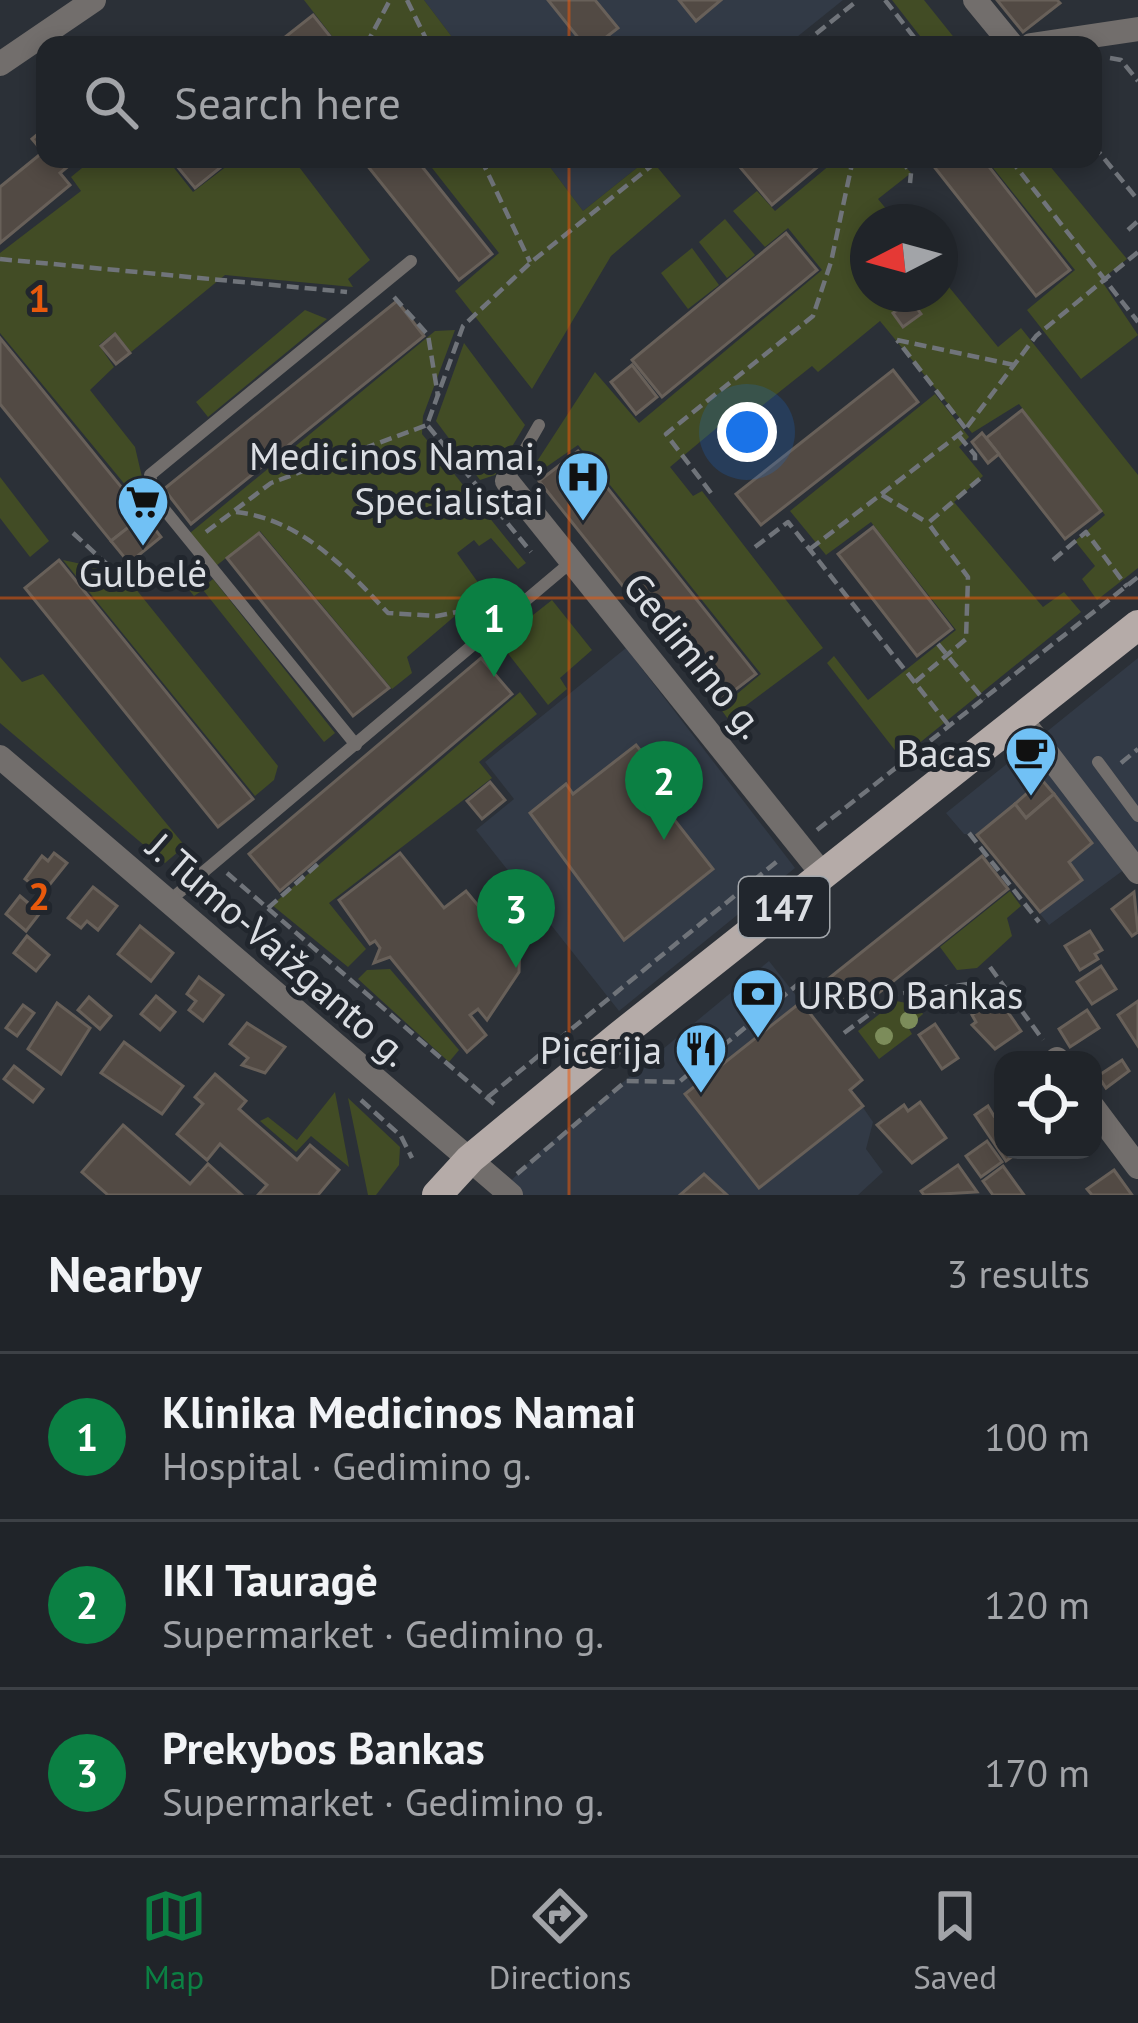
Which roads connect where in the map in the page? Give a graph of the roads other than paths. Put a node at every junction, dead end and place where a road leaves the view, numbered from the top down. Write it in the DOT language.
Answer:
graph roads {
  1 [pos="94,0"];
  2 [pos="975,0"];
  3 [pos="1138,29"];
  4 [pos="41,36"];
  5 [pos="1005,36"];
  6 [pos="1091,36"];
  7 [pos="36,39"];
  8 [pos="0,64"];
  9 [pos="411,261"];
  10 [pos="538,425"];
  11 [pos="507,481"];
  12 [pos="571,563"];
  13 [pos="1138,625"];
  14 [pos="1021,719"];
  15 [pos="356,745"];
  16 [pos="0,757"];
  17 [pos="1102,768"];
  18 [pos="1138,816"];
  19 [pos="1134,856"];
  20 [pos="824,876"];
  21 [pos="170,901"];
  22 [pos="1102,1119"];
  23 [pos="470,1159"];
  24 [pos="1138,1167"];
  25 [pos="507,1192"];
  26 [pos="437,1195"];
  1 -- 4 [label="street"];
  2 -- 5 [label="street"];
  3 -- 6 [label="street"];
  7 -- 8 [label="street"];
  9 -- 15 [label="lane"];
  10 -- 11 [label="lane"];
  11 -- 12 [label="street, Gedimino g."];
  12 -- 15 [label="lane"];
  12 -- 20 [label="street, Gedimino g."];
  13 -- 14 [label="main road, 147"];
  14 -- 19 [label="street"];
  14 -- 20 [label="main road, 147"];
  15 -- 21 [label="lane"];
  16 -- 21 [label="street, J. Tumo-Vaižganto g."];
  17 -- 18 [label="lane"];
  20 -- 23 [label="main road, 147"];
  21 -- 23 [label="street, J. Tumo-Vaižganto g."];
  22 -- 24 [label="street"];
  23 -- 25 [label="street, J. Tumo-Vaižganto g."];
  23 -- 26 [label="main road, 147"];
}
